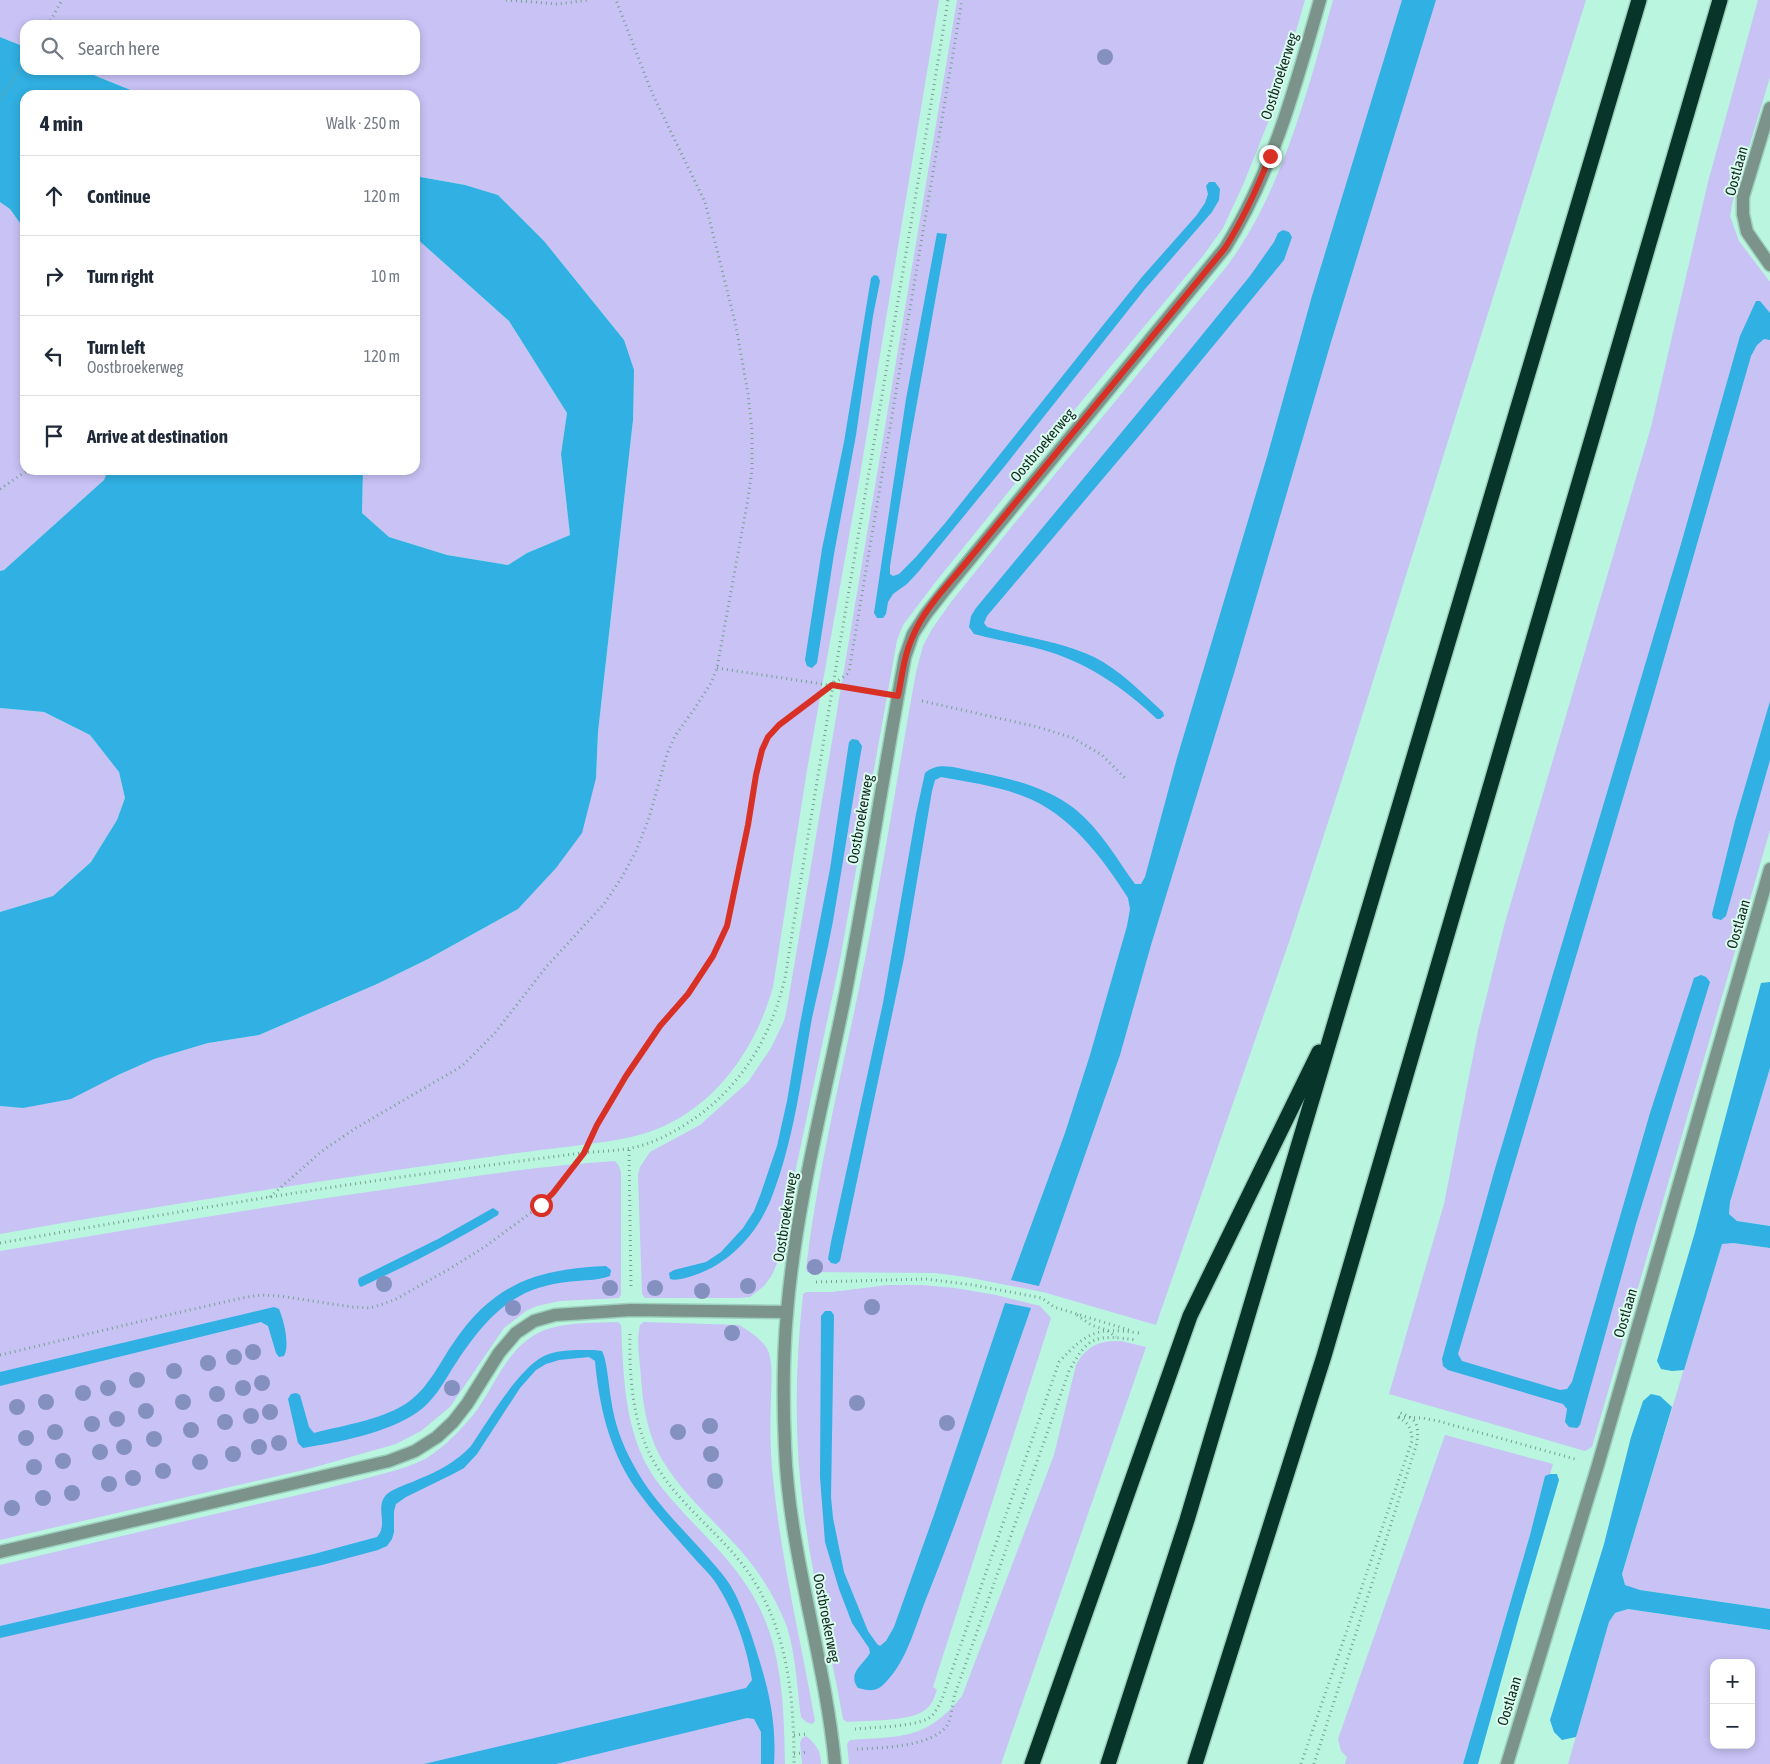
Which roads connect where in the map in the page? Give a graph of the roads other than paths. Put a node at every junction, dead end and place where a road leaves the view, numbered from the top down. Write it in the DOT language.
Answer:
graph roads {
  1 [pos="1320,0"];
  2 [pos="1639,0"];
  3 [pos="1720,0"];
  4 [pos="1770,108"];
  5 [pos="1770,265"];
  6 [pos="1770,869"];
  7 [pos="1338,1013"];
  8 [pos="787,1312"];
  9 [pos="0,1552"];
  10 [pos="835,1764"];
  11 [pos="1032,1764"];
  12 [pos="1108,1764"];
  13 [pos="1195,1764"];
  14 [pos="1507,1764"];
  1 -- 8 [label="street, Oostbroekerweg"];
  2 -- 7 [label="highway"];
  3 -- 13 [label="highway"];
  4 -- 5 [label="street, Oostlaan"];
  6 -- 14 [label="street, Oostlaan"];
  7 -- 11 [label="highway"];
  7 -- 12 [label="highway"];
  8 -- 9 [label="street"];
  8 -- 10 [label="street, Oostbroekerweg"];
}
